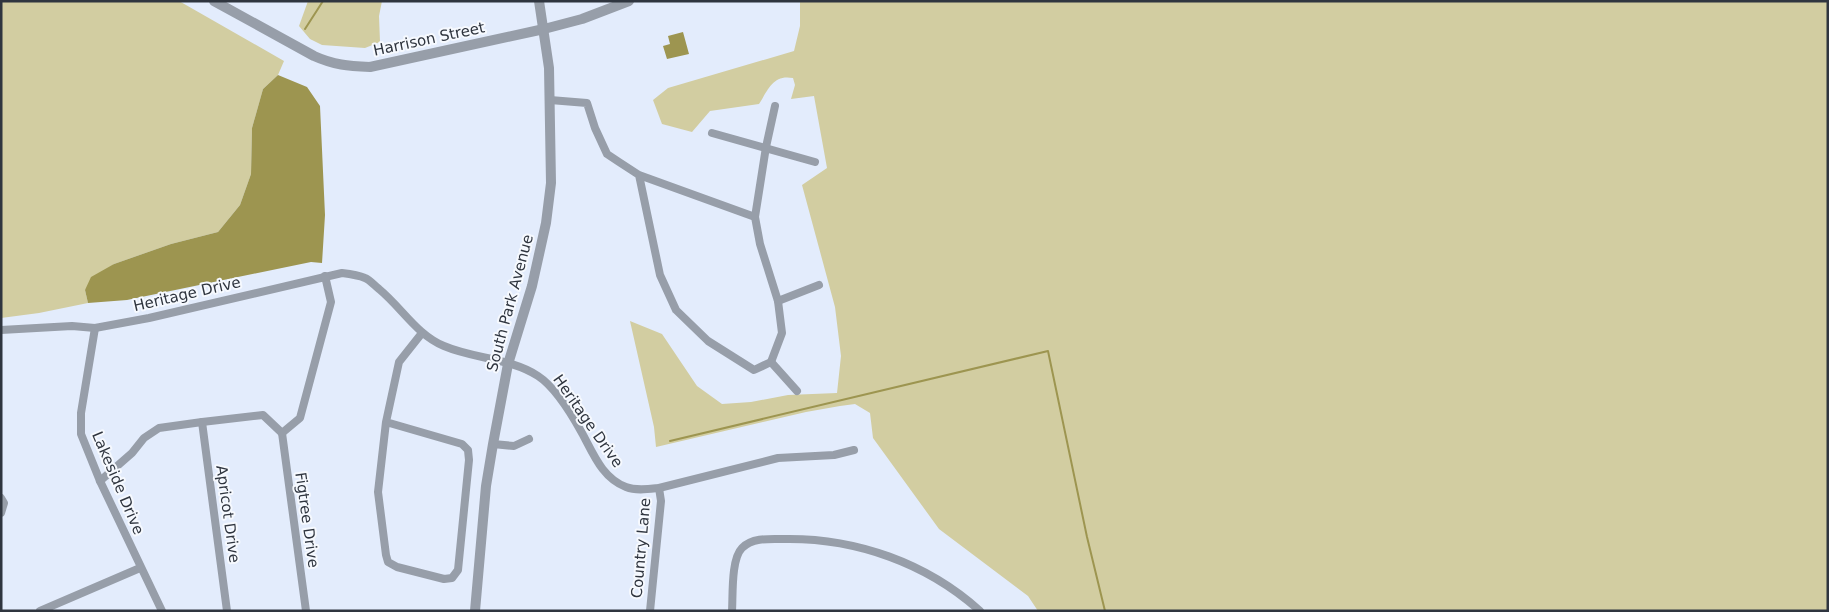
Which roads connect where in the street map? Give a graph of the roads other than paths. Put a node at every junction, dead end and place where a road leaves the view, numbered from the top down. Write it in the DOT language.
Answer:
graph roads {
  1 [pos="214,1"];
  2 [pos="539,1"];
  3 [pos="629,1"];
  4 [pos="544,30"];
  5 [pos="550,100"];
  6 [pos="775,106"];
  7 [pos="712,133"];
  8 [pos="766,147"];
  9 [pos="815,162"];
  10 [pos="639,175"];
  11 [pos="755,217"];
  12 [pos="325,276"];
  13 [pos="819,285"];
  14 [pos="778,301"];
  15 [pos="95,328"];
  16 [pos="1,330"];
  17 [pos="422,333"];
  18 [pos="770,362"];
  19 [pos="508,364"];
  20 [pos="797,391"];
  21 [pos="202,422"];
  22 [pos="386,422"];
  23 [pos="282,433"];
  24 [pos="529,439"];
  25 [pos="492,444"];
  26 [pos="854,450"];
  27 [pos="100,481"];
  28 [pos="659,488"];
  29 [pos="1,498"];
  30 [pos="1,513"];
  31 [pos="140,568"];
  32 [pos="40,611"];
  33 [pos="162,611"];
  34 [pos="227,611"];
  35 [pos="306,611"];
  36 [pos="475,611"];
  37 [pos="650,611"];
  38 [pos="732,611"];
  39 [pos="980,611"];
  1 -- 4 [label="street, Harrison Street"];
  2 -- 4 [label="street, South Park Avenue"];
  3 -- 4 [label="street, Harrison Street"];
  4 -- 5 [label="street, South Park Avenue"];
  5 -- 10 [label="street"];
  5 -- 19 [label="street, South Park Avenue"];
  6 -- 8 [label="street"];
  7 -- 8 [label="street"];
  8 -- 9 [label="street"];
  8 -- 11 [label="street"];
  10 -- 11 [label="street"];
  10 -- 18 [label="street"];
  11 -- 14 [label="street"];
  12 -- 15 [label="street, Heritage Drive"];
  12 -- 17 [label="street, Heritage Drive"];
  12 -- 23 [label="street"];
  13 -- 14 [label="street"];
  14 -- 18 [label="street"];
  15 -- 16 [label="street, Heritage Drive"];
  15 -- 27 [label="street, Lakeside Drive"];
  17 -- 19 [label="street, Heritage Drive"];
  17 -- 22 [label="street"];
  18 -- 20 [label="street"];
  19 -- 25 [label="street, South Park Avenue"];
  19 -- 28 [label="street, Heritage Drive"];
  21 -- 23 [label="street"];
  21 -- 27 [label="street"];
  21 -- 34 [label="street, Apricot Drive"];
  22 -- 22 [label="street"];
  23 -- 35 [label="street, Figtree Drive"];
  24 -- 25 [label="street"];
  25 -- 36 [label="street, South Park Avenue"];
  26 -- 28 [label="street, Heritage Drive"];
  27 -- 31 [label="street, Lakeside Drive"];
  28 -- 37 [label="street, Country Lane"];
  29 -- 30 [label="street"];
  31 -- 32 [label="street"];
  31 -- 33 [label="street, Lakeside Drive"];
  38 -- 39 [label="street"];
}
